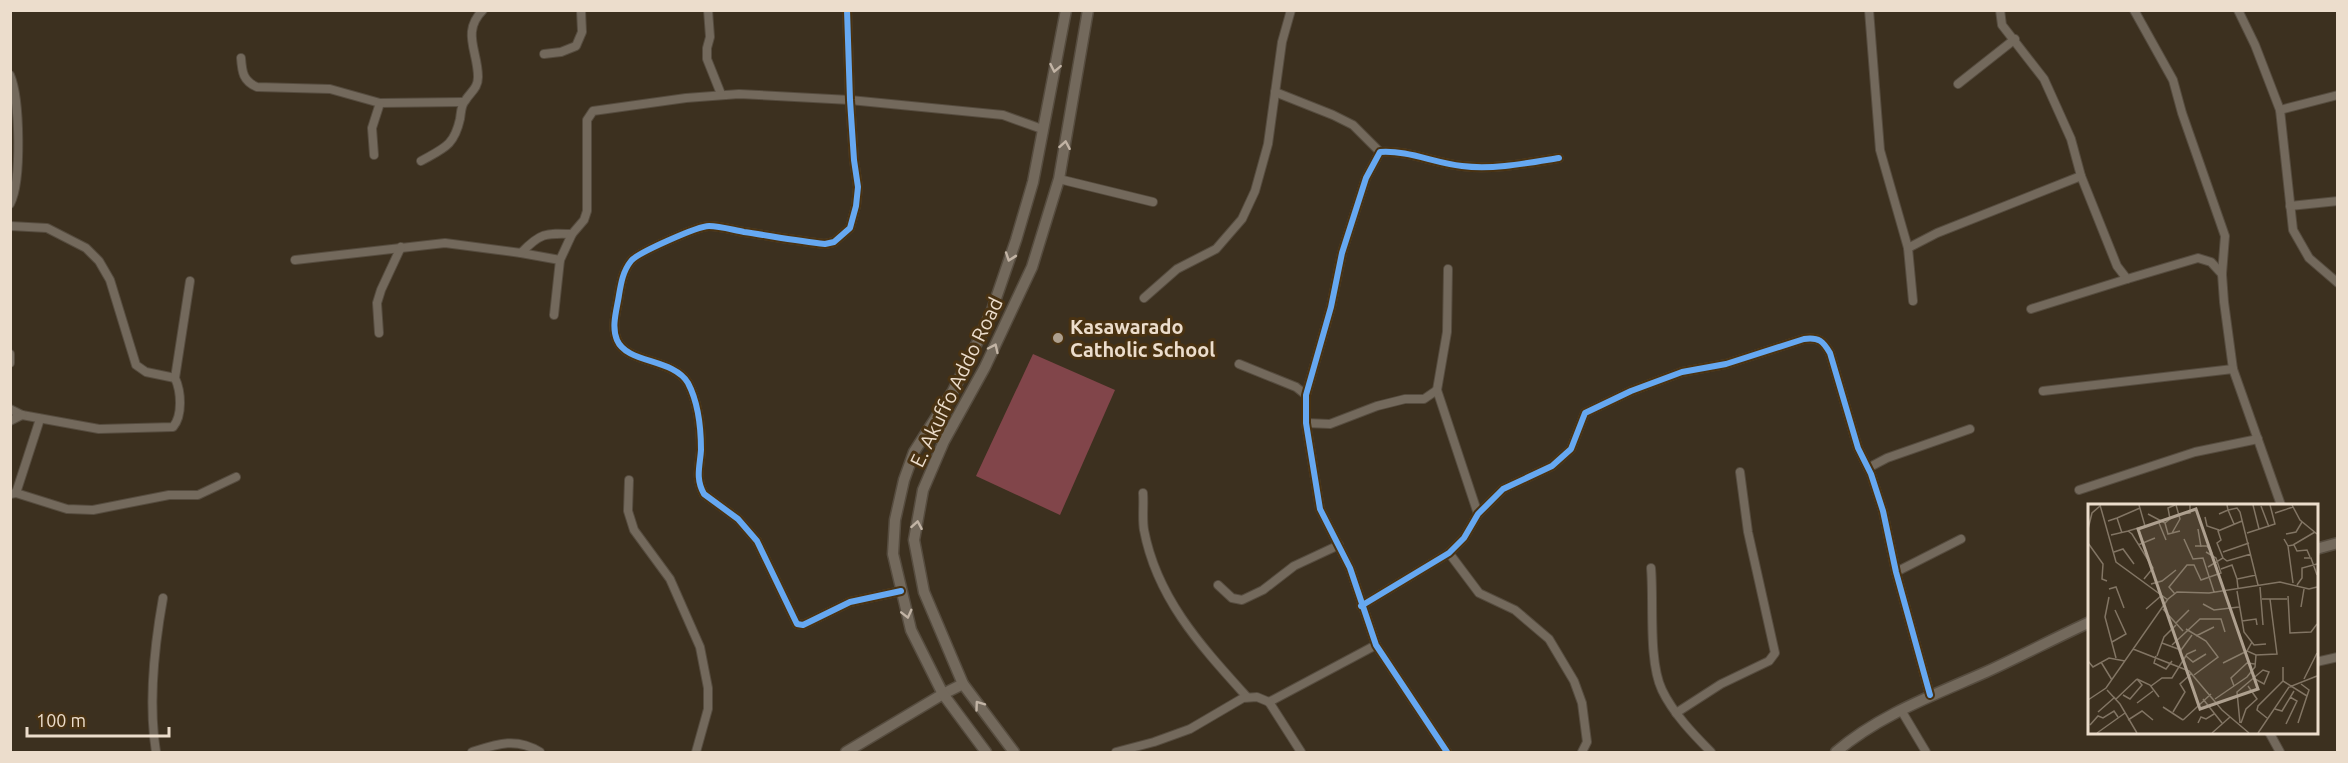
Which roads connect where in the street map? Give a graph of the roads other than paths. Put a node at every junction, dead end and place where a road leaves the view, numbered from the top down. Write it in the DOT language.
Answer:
graph roads {
  1 [pos="483,10"];
  2 [pos="581,10"];
  3 [pos="708,10"];
  4 [pos="847,10"];
  5 [pos="1066,10"];
  6 [pos="1088,10"];
  7 [pos="1291,10"];
  8 [pos="1869,10"];
  9 [pos="2000,10"];
  10 [pos="2134,10"];
  11 [pos="2238,10"];
  12 [pos="2015,39"];
  13 [pos="544,54"];
  14 [pos="242,58"];
  15 [pos="10,75"];
  16 [pos="1958,84"];
  17 [pos="1275,92"];
  18 [pos="721,94"];
  19 [pos="2337,95"];
  20 [pos="850,100"];
  21 [pos="464,102"];
  22 [pos="380,103"];
  23 [pos="2280,110"];
  24 [pos="1042,129"];
  25 [pos="1380,152"];
  26 [pos="374,155"];
  27 [pos="1559,158"];
  28 [pos="421,161"];
  29 [pos="2081,176"];
  30 [pos="1059,178"];
  31 [pos="2337,201"];
  32 [pos="1153,202"];
  33 [pos="10,204"];
  34 [pos="2290,206"];
  35 [pos="10,226"];
  36 [pos="572,234"];
  37 [pos="401,247"];
  38 [pos="1908,248"];
  39 [pos="521,253"];
  40 [pos="295,260"];
  41 [pos="560,260"];
  42 [pos="1448,269"];
  43 [pos="2222,274"];
  44 [pos="2127,279"];
  45 [pos="190,281"];
  46 [pos="2337,284"];
  47 [pos="1144,298"];
  48 [pos="1913,301"];
  49 [pos="2031,309"];
  50 [pos="554,315"];
  51 [pos="379,333"];
  52 [pos="10,354"];
  53 [pos="10,363"];
  54 [pos="1239,364"];
  55 [pos="2233,369"];
  56 [pos="175,378"];
  57 [pos="1437,390"];
  58 [pos="2043,392"];
  59 [pos="1306,395"];
  60 [pos="10,409"];
  61 [pos="22,415"];
  62 [pos="40,419"];
  63 [pos="10,421"];
  64 [pos="1306,423"];
  65 [pos="1970,429"];
  66 [pos="2258,439"];
  67 [pos="1868,468"];
  68 [pos="1740,472"];
  69 [pos="236,477"];
  70 [pos="629,480"];
  71 [pos="2079,490"];
  72 [pos="13,493"];
  73 [pos="1143,493"];
  74 [pos="2281,504"];
  75 [pos="1478,514"];
  76 [pos="1961,539"];
  77 [pos="2337,543"];
  78 [pos="1339,545"];
  79 [pos="2318,548"];
  80 [pos="1449,553"];
  81 [pos="1651,568"];
  82 [pos="1896,572"];
  83 [pos="1218,585"];
  84 [pos="901,591"];
  85 [pos="164,598"];
  86 [pos="1361,606"];
  87 [pos="2088,623"];
  88 [pos="1376,645"];
  89 [pos="2337,657"];
  90 [pos="2318,662"];
  91 [pos="963,684"];
  92 [pos="943,694"];
  93 [pos="1930,695"];
  94 [pos="1247,697"];
  95 [pos="1269,702"];
  96 [pos="1901,710"];
  97 [pos="1676,713"];
  98 [pos="2270,733"];
  99 [pos="865,748"];
  100 [pos="156,753"];
  101 [pos="472,753"];
  102 [pos="540,753"];
  103 [pos="696,753"];
  104 [pos="846,753"];
  105 [pos="986,753"];
  106 [pos="1014,753"];
  107 [pos="1116,753"];
  108 [pos="1301,753"];
  109 [pos="1447,753"];
  110 [pos="1582,753"];
  111 [pos="1711,753"];
  112 [pos="1836,753"];
  113 [pos="1926,753"];
  114 [pos="2280,753"];
  1 -- 21 [label="street"];
  2 -- 13 [label="street"];
  3 -- 18 [label="street"];
  4 -- 20 [label="street"];
  5 -- 24 [label="main road, E. Akuffo Addo Road, one-way"];
  30 -- 6 [label="main road, E. Akuffo Addo Road, one-way"];
  7 -- 17 [label="street"];
  8 -- 38 [label="street"];
  9 -- 12 [label="street"];
  10 -- 43 [label="street"];
  11 -- 23 [label="street"];
  12 -- 16 [label="street"];
  12 -- 29 [label="street"];
  14 -- 22 [label="street"];
  15 -- 33 [label="street"];
  17 -- 25 [label="street"];
  17 -- 47 [label="street"];
  18 -- 20 [label="street"];
  18 -- 36 [label="street"];
  19 -- 23 [label="street"];
  20 -- 24 [label="street"];
  20 -- 84 [label="street"];
  21 -- 22 [label="street"];
  21 -- 28 [label="street"];
  22 -- 26 [label="street"];
  23 -- 34 [label="street"];
  24 -- 84 [label="main road, E. Akuffo Addo Road, one-way"];
  25 -- 27 [label="street"];
  25 -- 59 [label="street"];
  29 -- 38 [label="street"];
  29 -- 44 [label="street"];
  30 -- 32 [label="street"];
  91 -- 30 [label="main road, E. Akuffo Addo Road, one-way"];
  31 -- 34 [label="street"];
  34 -- 46 [label="street"];
  35 -- 56 [label="street"];
  36 -- 39 [label="street"];
  36 -- 41 [label="street"];
  37 -- 39 [label="street"];
  37 -- 40 [label="street"];
  37 -- 51 [label="street"];
  38 -- 48 [label="street"];
  39 -- 41 [label="street"];
  41 -- 50 [label="street"];
  42 -- 57 [label="street"];
  43 -- 44 [label="street"];
  43 -- 55 [label="street"];
  44 -- 49 [label="street"];
  45 -- 56 [label="street"];
  52 -- 53 [label="street"];
  54 -- 59 [label="street"];
  55 -- 58 [label="street"];
  55 -- 66 [label="street"];
  56 -- 62 [label="street"];
  57 -- 64 [label="street"];
  57 -- 75 [label="street"];
  59 -- 64 [label="street"];
  60 -- 61 [label="street"];
  61 -- 62 [label="street"];
  61 -- 63 [label="street"];
  62 -- 72 [label="street"];
  64 -- 78 [label="street"];
  65 -- 67 [label="street"];
  66 -- 71 [label="street"];
  66 -- 74 [label="street"];
  67 -- 75 [label="street"];
  67 -- 82 [label="street"];
  68 -- 97 [label="street"];
  69 -- 72 [label="street"];
  70 -- 103 [label="street"];
  73 -- 94 [label="street"];
  75 -- 80 [label="street"];
  76 -- 82 [label="street"];
  77 -- 79 [label="main road"];
  78 -- 83 [label="street"];
  78 -- 86 [label="street"];
  80 -- 86 [label="street"];
  80 -- 110 [label="street"];
  81 -- 97 [label="street"];
  82 -- 93 [label="street"];
  84 -- 92 [label="main road, E. Akuffo Addo Road, one-way"];
  85 -- 100 [label="street"];
  86 -- 88 [label="street"];
  87 -- 93 [label="main road"];
  88 -- 95 [label="street"];
  88 -- 109 [label="street"];
  89 -- 90 [label="street"];
  91 -- 92 [label="main road"];
  106 -- 91 [label="main road, E. Akuffo Addo Road, one-way"];
  92 -- 99 [label="main road"];
  92 -- 105 [label="main road, E. Akuffo Addo Road"];
  93 -- 96 [label="main road"];
  94 -- 95 [label="street"];
  94 -- 107 [label="street"];
  95 -- 108 [label="street"];
  96 -- 112 [label="main road"];
  96 -- 113 [label="street"];
  97 -- 111 [label="street"];
  98 -- 114 [label="street"];
  99 -- 104 [label="main road"];
  101 -- 102 [label="street"];
}
